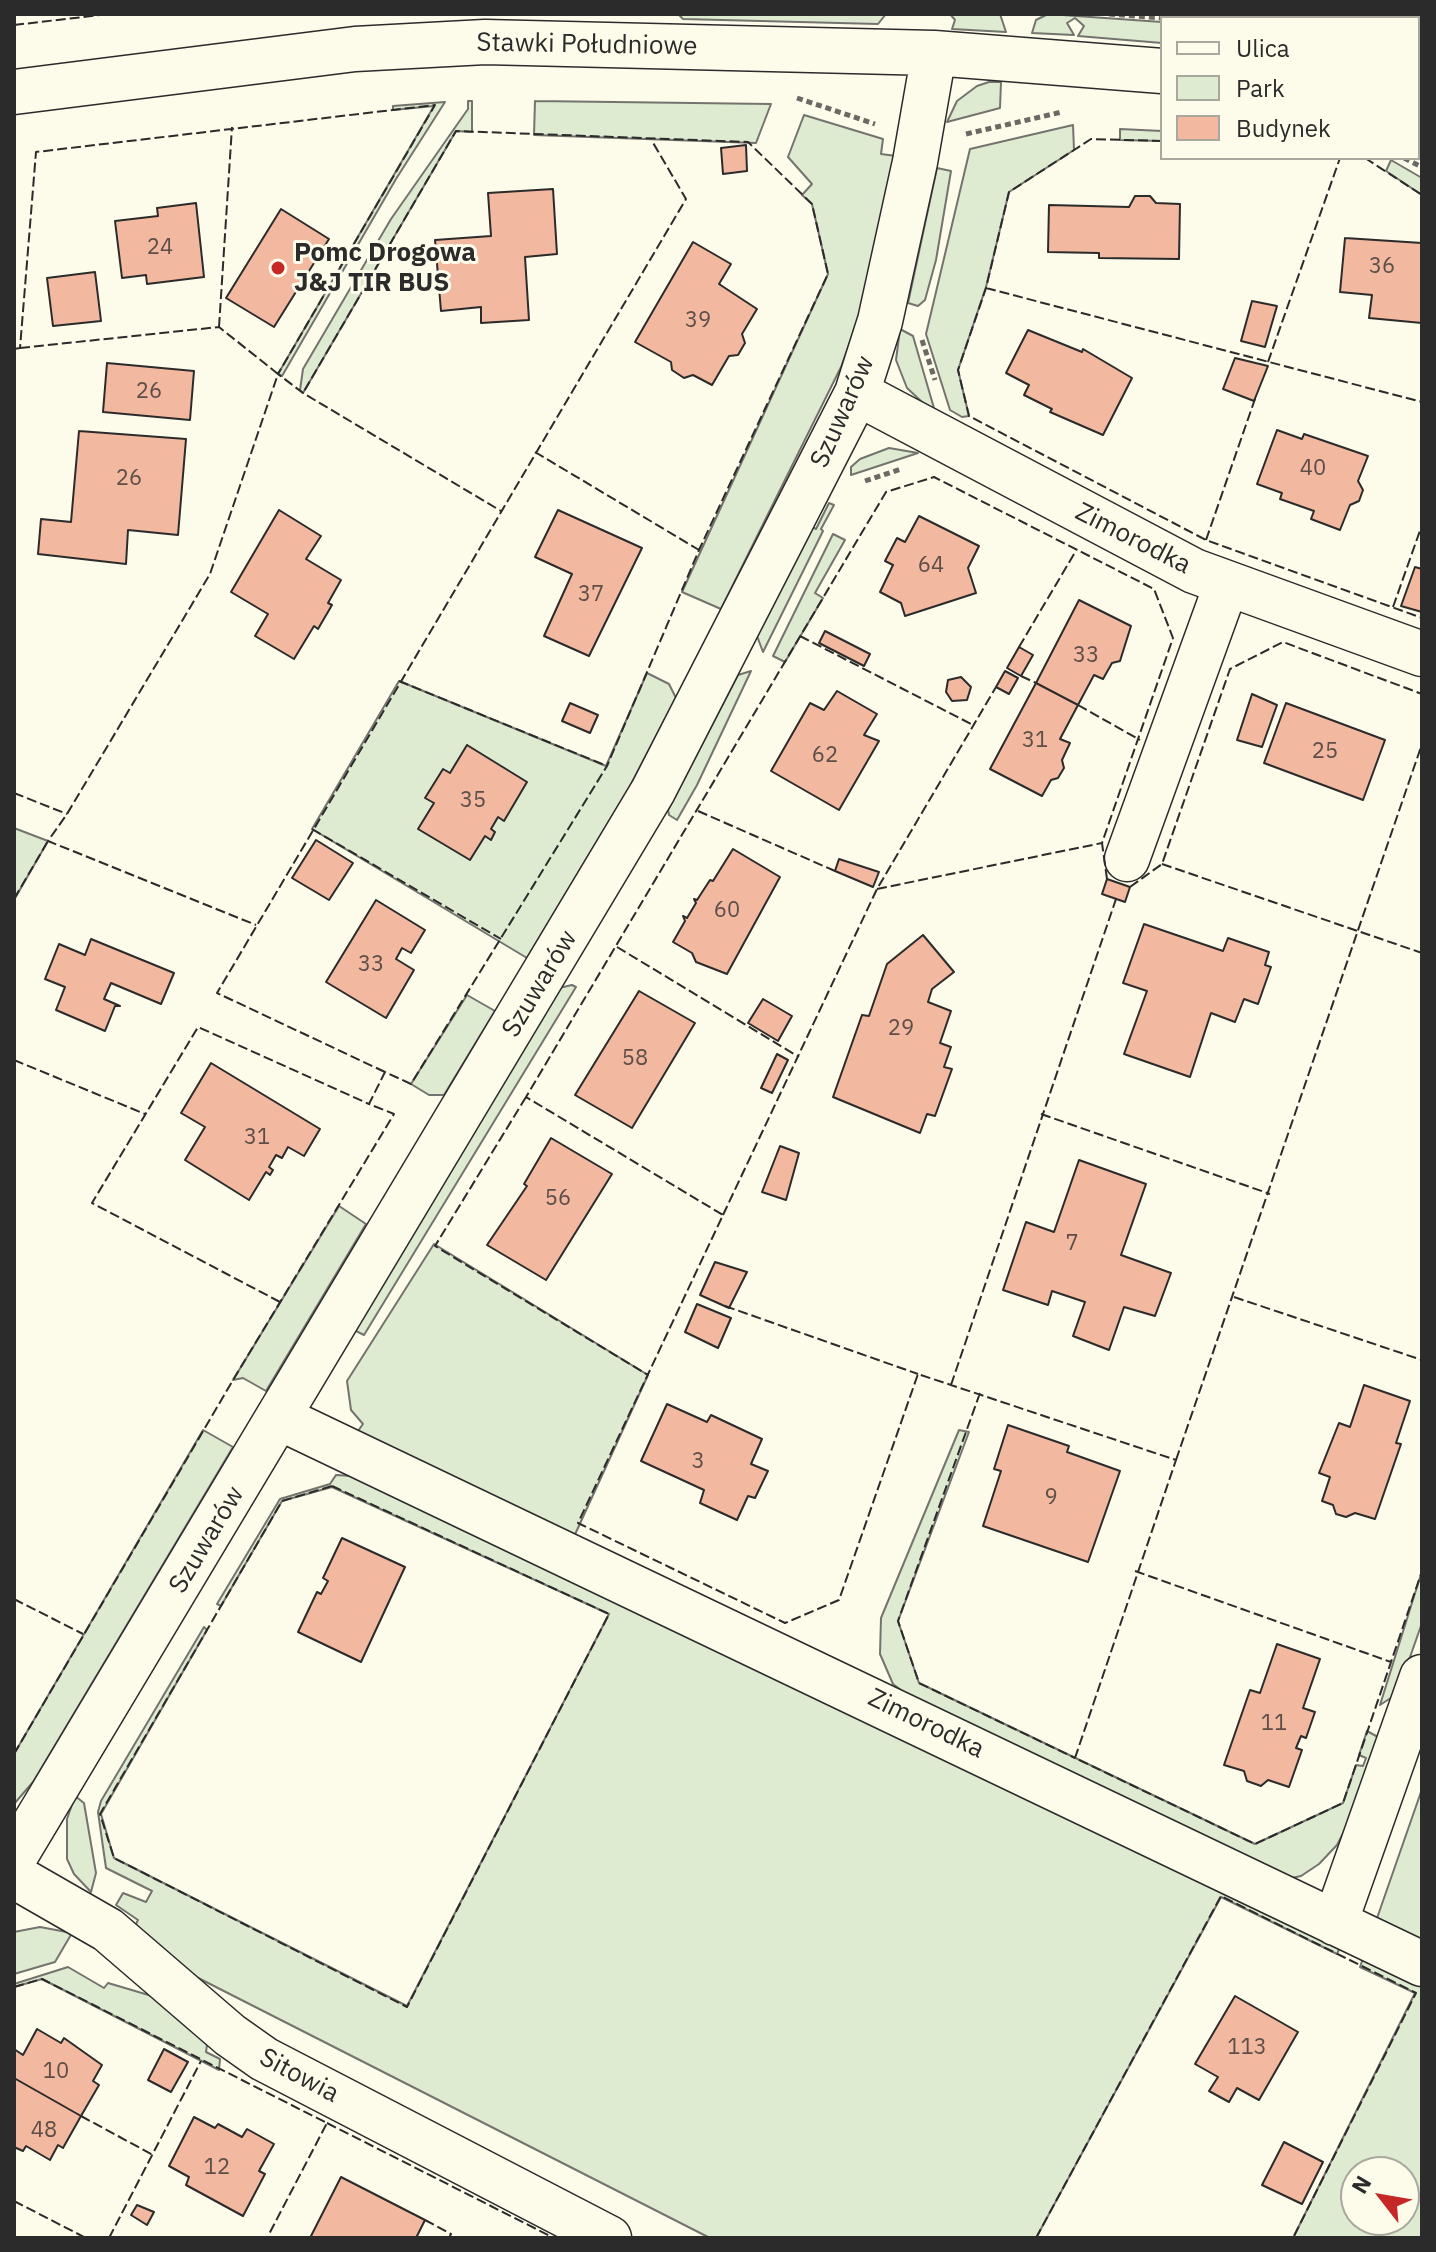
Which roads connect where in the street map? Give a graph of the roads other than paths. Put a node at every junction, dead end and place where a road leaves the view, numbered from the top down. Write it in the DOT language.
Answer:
graph roads {
  1 [pos="354,32"];
  2 [pos="934,53"];
  3 [pos="1160,71"];
  4 [pos="14,92"];
  5 [pos="857,393"];
  6 [pos="1227,583"];
  7 [pos="1422,654"];
  8 [pos="1127,859"];
  9 [pos="280,1418"];
  10 [pos="1422,1677"];
  11 [pos="14,1858"];
  12 [pos="14,1876"];
  13 [pos="1335,1923"];
  14 [pos="1422,1964"];
  15 [pos="609,2238"];
  1 -- 2 [label="street, Stawki Południowe"];
  1 -- 4 [label="street, Stawki Południowe"];
  2 -- 3 [label="street, Stawki Południowe"];
  2 -- 5 [label="street, Szuwarów"];
  5 -- 6 [label="street, Zimorodka"];
  5 -- 9 [label="street, Szuwarów"];
  6 -- 7 [label="street, Zimorodka"];
  6 -- 8 [label="street"];
  9 -- 11 [label="street, Szuwarów"];
  9 -- 13 [label="street, Zimorodka"];
  10 -- 13 [label="street"];
  12 -- 15 [label="street, Sitowia"];
  13 -- 14 [label="street, Zimorodka"];
}
